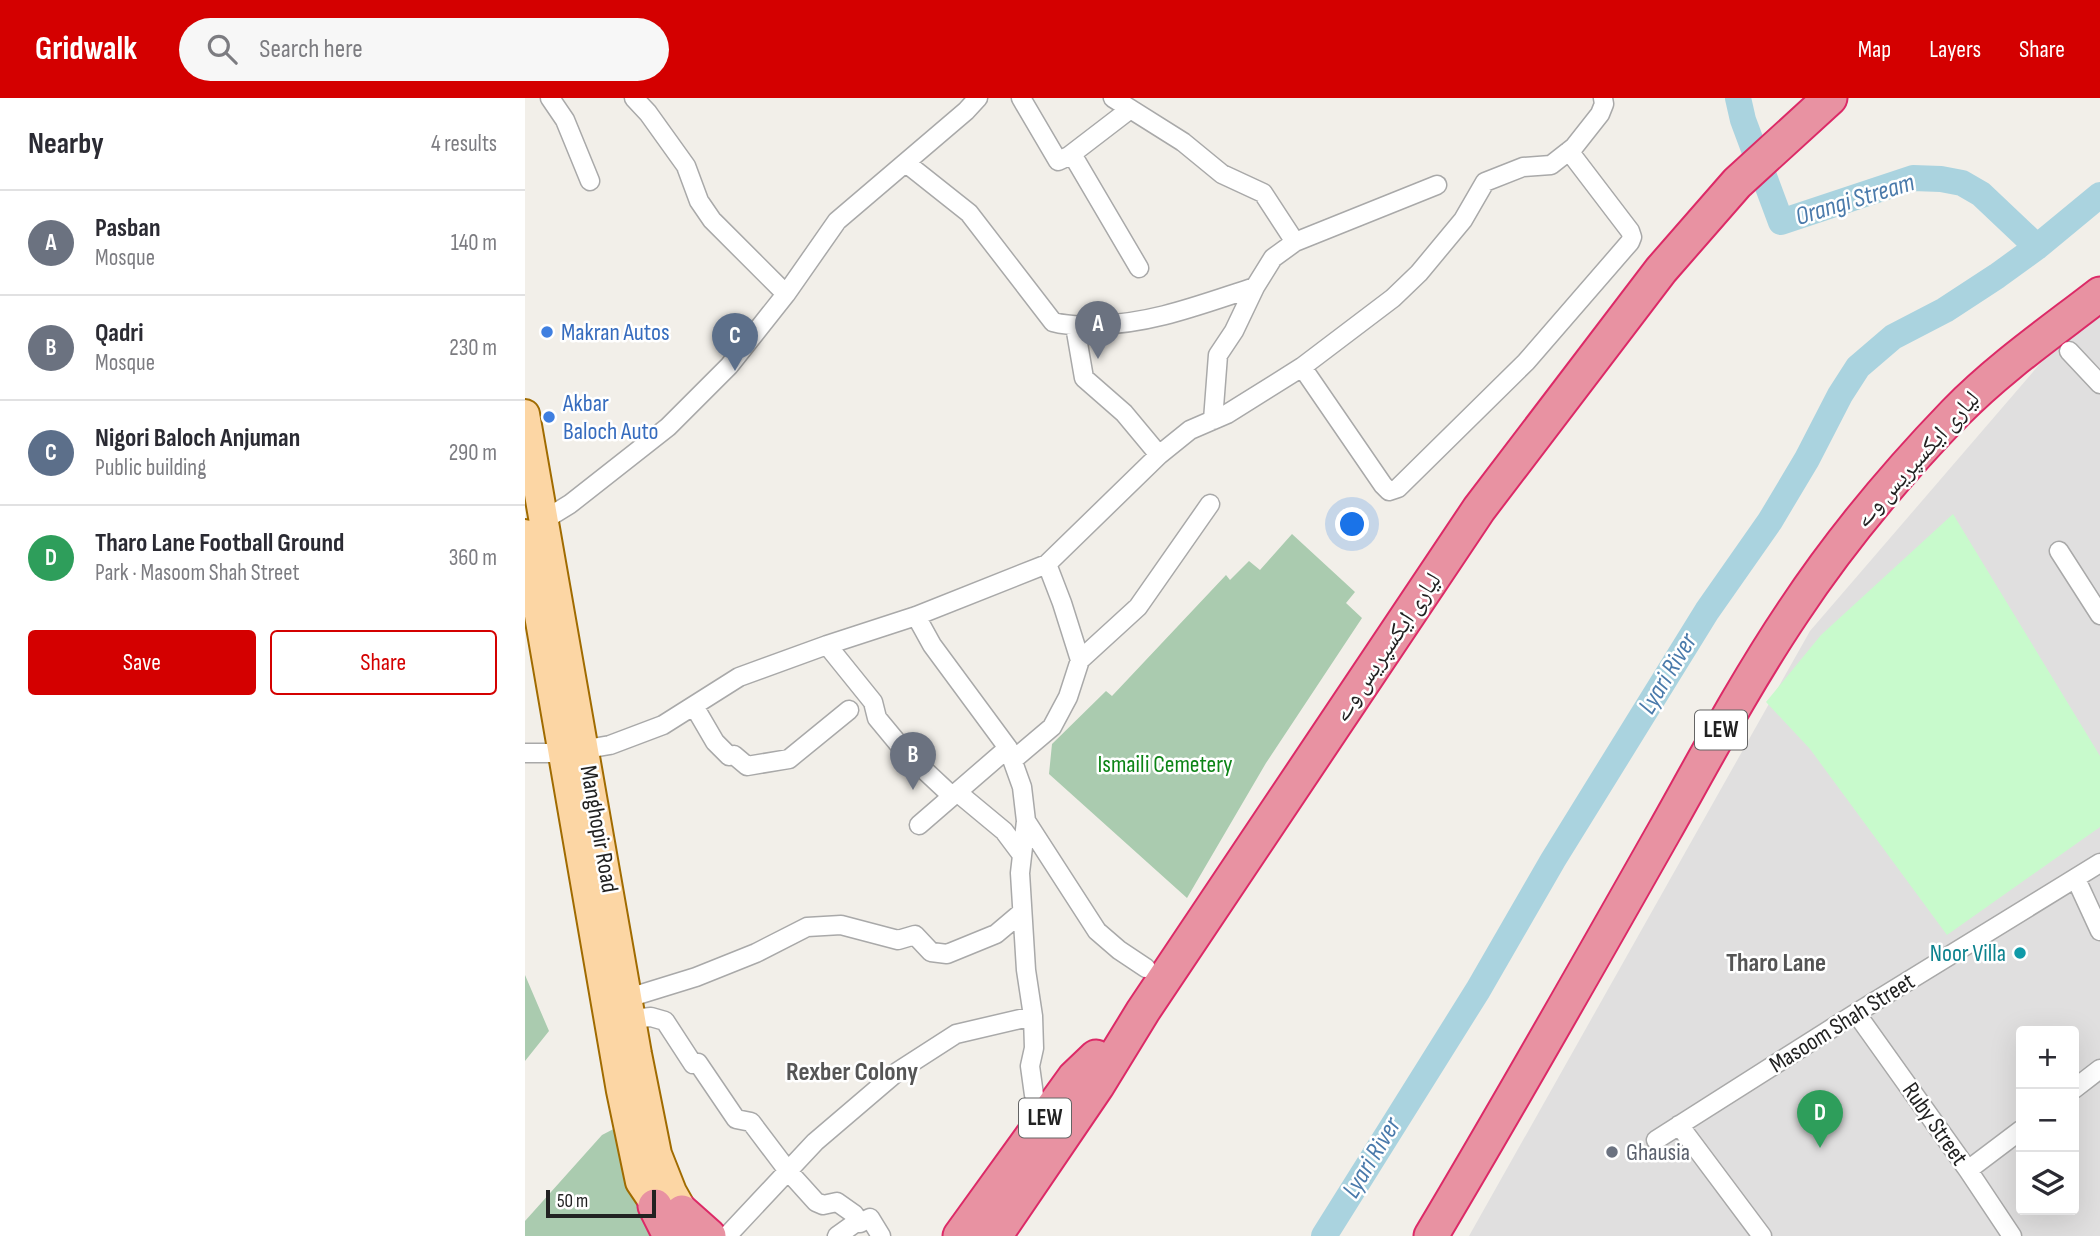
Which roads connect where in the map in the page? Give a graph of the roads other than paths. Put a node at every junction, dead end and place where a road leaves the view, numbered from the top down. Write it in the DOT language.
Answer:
graph roads {
  1 [pos="550,98"];
  2 [pos="634,98"];
  3 [pos="978,98"];
  4 [pos="1021,98"];
  5 [pos="1112,98"];
  6 [pos="1603,98"];
  7 [pos="1829,98"];
  8 [pos="1129,110"];
  9 [pos="1569,151"];
  10 [pos="1072,154"];
  11 [pos="906,163"];
  12 [pos="590,181"];
  13 [pos="1437,185"];
  14 [pos="1295,242"];
  15 [pos="1139,268"];
  16 [pos="1255,287"];
  17 [pos="786,294"];
  18 [pos="2100,294"];
  19 [pos="1075,326"];
  20 [pos="2069,351"];
  21 [pos="1303,367"];
  22 [pos="2100,384"];
  23 [pos="525,414"];
  24 [pos="1213,419"];
  25 [pos="1159,455"];
  26 [pos="1210,504"];
  27 [pos="530,532"];
  28 [pos="2059,551"];
  29 [pos="1047,564"];
  30 [pos="530,604"];
  31 [pos="2100,615"];
  32 [pos="916,616"];
  33 [pos="827,645"];
  34 [pos="1080,660"];
  35 [pos="694,706"];
  36 [pos="849,710"];
  37 [pos="574,752"];
  38 [pos="525,753"];
  39 [pos="1010,754"];
  40 [pos="955,794"];
  41 [pos="1026,821"];
  42 [pos="919,825"];
  43 [pos="1022,855"];
  44 [pos="2100,863"];
  45 [pos="2076,879"];
  46 [pos="1023,912"];
  47 [pos="2100,931"];
  48 [pos="1146,968"];
  49 [pos="629,1009"];
  50 [pos="1143,1011"];
  51 [pos="1856,1013"];
  52 [pos="1033,1016"];
  53 [pos="2100,1069"];
  54 [pos="2075,1089"];
  55 [pos="1034,1095"];
  56 [pos="1679,1125"];
  57 [pos="2016,1134"];
  58 [pos="1656,1140"];
  59 [pos="1968,1170"];
  60 [pos="788,1171"];
  61 [pos="858,1221"];
  62 [pos="676,1225"];
  63 [pos="709,1236"];
  64 [pos="727,1236"];
  65 [pos="837,1236"];
  66 [pos="881,1236"];
  67 [pos="960,1236"];
  68 [pos="995,1236"];
  69 [pos="1431,1236"];
  70 [pos="1762,1236"];
  71 [pos="2012,1236"];
  1 -- 12 [label="street"];
  2 -- 17 [label="street"];
  3 -- 11 [label="street"];
  4 -- 10 [label="street"];
  5 -- 8 [label="street"];
  6 -- 9 [label="street"];
  7 -- 50 [label="highway, لیاری ایکسپریس وے / LEW"];
  8 -- 10 [label="street"];
  8 -- 14 [label="street"];
  9 -- 21 [label="street"];
  9 -- 21 [label="street"];
  10 -- 15 [label="street"];
  11 -- 17 [label="street"];
  11 -- 19 [label="street"];
  13 -- 14 [label="street"];
  14 -- 16 [label="street"];
  16 -- 19 [label="street"];
  16 -- 24 [label="street"];
  17 -- 27 [label="street"];
  18 -- 69 [label="highway, لیاری ایکسپریس وے / LEW"];
  19 -- 25 [label="street"];
  20 -- 22 [label="street"];
  21 -- 24 [label="street"];
  23 -- 27 [label="main road, Manghopir Road"];
  24 -- 25 [label="street"];
  25 -- 29 [label="street"];
  26 -- 34 [label="street"];
  27 -- 30 [label="main road, Manghopir Road"];
  27 -- 37 [label="main road, Manghopir Road"];
  28 -- 31 [label="street"];
  29 -- 32 [label="street"];
  29 -- 34 [label="street"];
  30 -- 37 [label="main road, Manghopir Road"];
  32 -- 33 [label="street"];
  32 -- 39 [label="street"];
  33 -- 35 [label="street"];
  33 -- 40 [label="street"];
  34 -- 39 [label="street"];
  35 -- 36 [label="street"];
  35 -- 37 [label="street"];
  37 -- 38 [label="street"];
  37 -- 49 [label="main road, Manghopir Road"];
  37 -- 62 [label="main road, Manghopir Road"];
  39 -- 40 [label="street"];
  39 -- 41 [label="street"];
  40 -- 42 [label="street"];
  40 -- 43 [label="street"];
  41 -- 43 [label="street"];
  41 -- 48 [label="street"];
  43 -- 46 [label="street"];
  44 -- 45 [label="street, Masoom Shah Street"];
  45 -- 47 [label="street"];
  45 -- 51 [label="street, Masoom Shah Street"];
  46 -- 49 [label="street"];
  46 -- 52 [label="street"];
  49 -- 60 [label="street"];
  49 -- 62 [label="main road, Manghopir Road"];
  50 -- 67 [label="highway, LEW"];
  50 -- 68 [label="highway, لیاری ایکسپریس وے / LEW"];
  51 -- 56 [label="street, Masoom Shah Street"];
  51 -- 59 [label="street, Ruby Street"];
  52 -- 55 [label="street"];
  52 -- 60 [label="street"];
  53 -- 54 [label="street"];
  56 -- 58 [label="street, Masoom Shah Street"];
  56 -- 70 [label="street"];
  57 -- 59 [label="street"];
  59 -- 71 [label="street, Ruby Street"];
  60 -- 61 [label="street"];
  60 -- 64 [label="street"];
  61 -- 65 [label="street"];
  61 -- 66 [label="street"];
  62 -- 63 [label="highway"];
}
